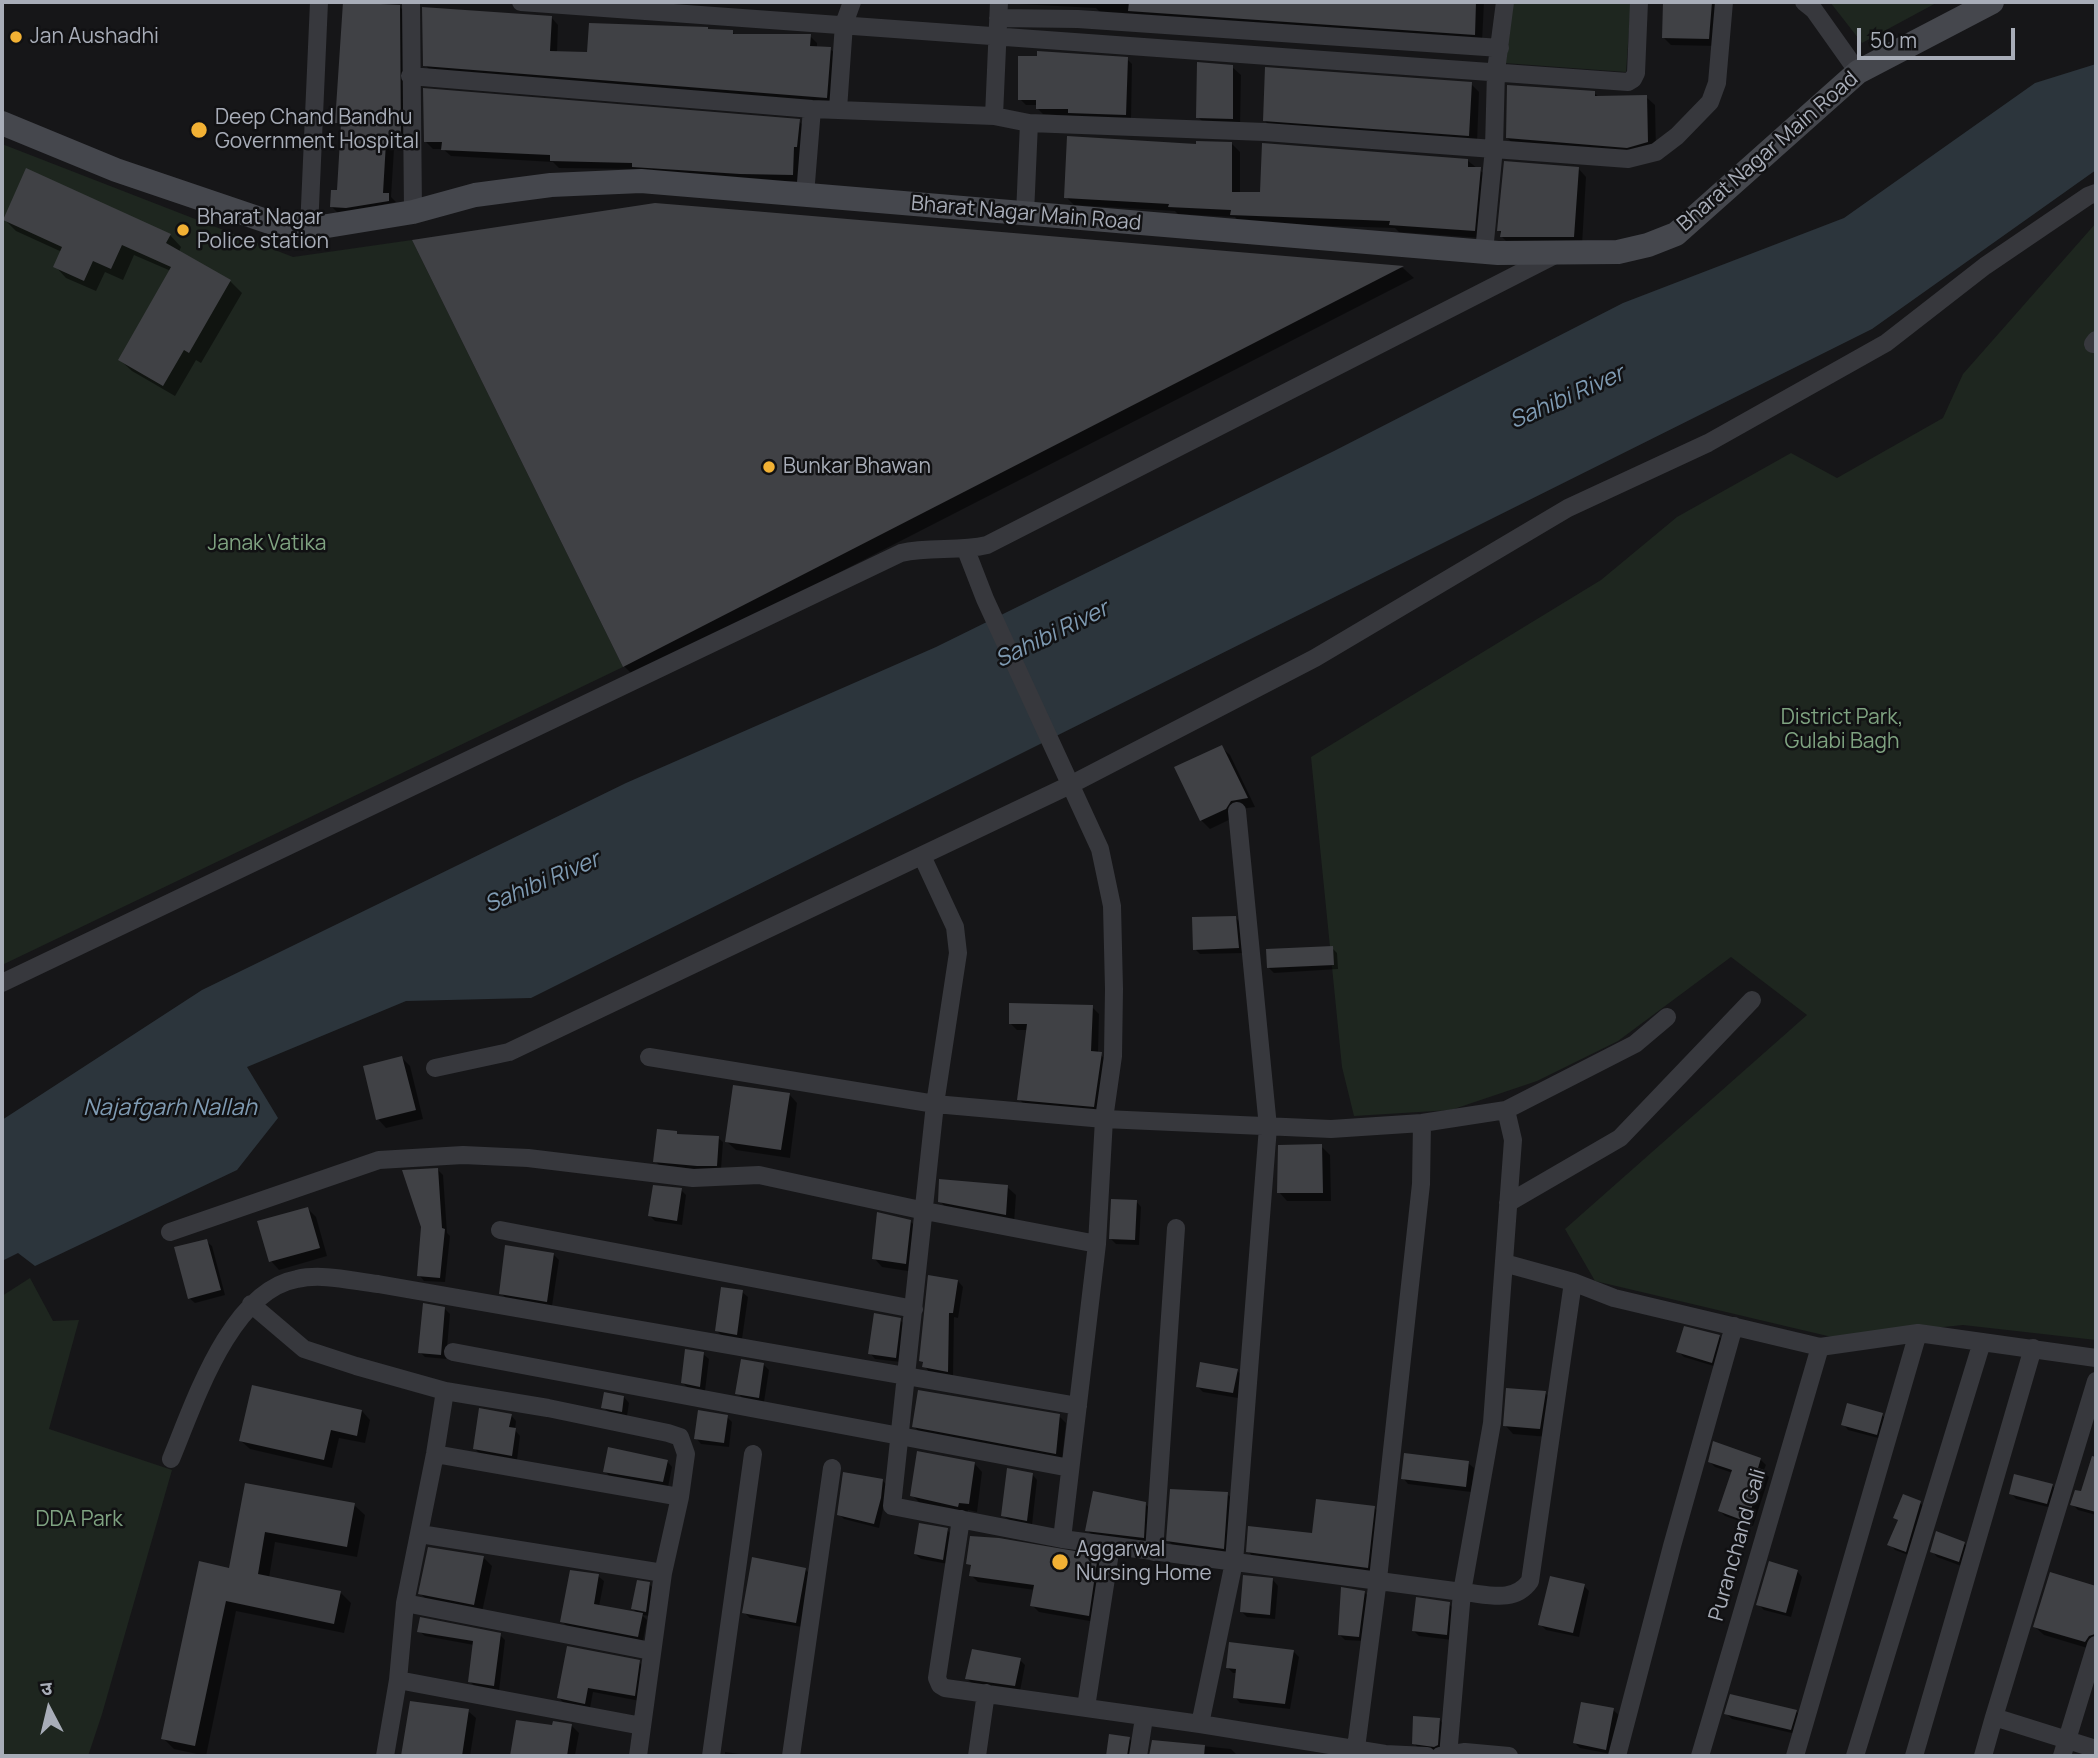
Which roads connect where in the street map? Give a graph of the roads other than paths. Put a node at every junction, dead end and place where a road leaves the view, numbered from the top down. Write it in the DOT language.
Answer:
graph roads {
  1 [pos="319,2"];
  2 [pos="411,2"];
  3 [pos="521,2"];
  4 [pos="848,2"];
  5 [pos="1505,2"];
  6 [pos="1639,2"];
  7 [pos="1724,2"];
  8 [pos="1804,2"];
  9 [pos="1992,2"];
  10 [pos="778,10"];
  11 [pos="1079,10"];
  12 [pos="998,18"];
  13 [pos="844,24"];
  14 [pos="1075,41"];
  15 [pos="1500,48"];
  16 [pos="1496,71"];
  17 [pos="1858,72"];
  18 [pos="410,76"];
  19 [pos="812,109"];
  20 [pos="838,109"];
  21 [pos="994,116"];
  22 [pos="2,123"];
  23 [pos="1029,123"];
  24 [pos="1494,148"];
  25 [pos="2096,193"];
  26 [pos="805,195"];
  27 [pos="412,212"];
  28 [pos="1025,214"];
  29 [pos="309,229"];
  30 [pos="1484,251"];
  31 [pos="1559,253"];
  32 [pos="966,550"];
  33 [pos="1072,784"];
  34 [pos="1237,811"];
  35 [pos="922,856"];
  36 [pos="2,983"];
  37 [pos="1752,1000"];
  38 [pos="1667,1017"];
  39 [pos="649,1057"];
  40 [pos="435,1068"];
  41 [pos="935,1104"];
  42 [pos="1506,1110"];
  43 [pos="1104,1119"];
  44 [pos="1422,1123"];
  45 [pos="1268,1127"];
  46 [pos="1508,1203"];
  47 [pos="925,1211"];
  48 [pos="1176,1228"];
  49 [pos="500,1230"];
  50 [pos="170,1232"];
  51 [pos="1097,1244"];
  52 [pos="1504,1263"];
  53 [pos="1573,1282"];
  54 [pos="251,1304"];
  55 [pos="914,1309"];
  56 [pos="1734,1326"];
  57 [pos="1918,1334"];
  58 [pos="1982,1342"];
  59 [pos="1820,1347"];
  60 [pos="2033,1348"];
  61 [pos="453,1352"];
  62 [pos="2096,1358"];
  63 [pos="906,1375"];
  64 [pos="2096,1381"];
  65 [pos="445,1391"];
  66 [pos="1078,1406"];
  67 [pos="900,1437"];
  68 [pos="436,1454"];
  69 [pos="753,1454"];
  70 [pos="171,1459"];
  71 [pos="832,1468"];
  72 [pos="1070,1468"];
  73 [pos="680,1497"];
  74 [pos="961,1519"];
  75 [pos="420,1534"];
  76 [pos="1062,1539"];
  77 [pos="1111,1546"];
  78 [pos="1154,1552"];
  79 [pos="1234,1562"];
  80 [pos="663,1573"];
  81 [pos="1376,1580"];
  82 [pos="1462,1592"];
  83 [pos="405,1603"];
  84 [pos="2096,1644"];
  85 [pos="651,1650"];
  86 [pos="398,1680"];
  87 [pos="986,1693"];
  88 [pos="1086,1707"];
  89 [pos="1994,1717"];
  90 [pos="1144,1718"];
  91 [pos="1200,1724"];
  92 [pos="642,1726"];
  93 [pos="1356,1748"];
  94 [pos="2064,1748"];
  95 [pos="2096,1749"];
  96 [pos="385,1756"];
  97 [pos="638,1756"];
  98 [pos="711,1756"];
  99 [pos="791,1756"];
  100 [pos="977,1756"];
  101 [pos="1138,1756"];
  102 [pos="1427,1756"];
  103 [pos="1445,1756"];
  104 [pos="1509,1756"];
  105 [pos="1617,1756"];
  106 [pos="1700,1756"];
  107 [pos="1795,1756"];
  108 [pos="1856,1756"];
  109 [pos="1914,1756"];
  110 [pos="1983,1756"];
  1 -- 29 [label="street"];
  2 -- 18 [label="street"];
  3 -- 10 [label="street"];
  4 -- 13 [label="street"];
  5 -- 15 [label="street"];
  6 -- 16 [label="street"];
  7 -- 24 [label="street"];
  8 -- 17 [label="street"];
  9 -- 17 [label="street, Bharat Nagar Main Road"];
  10 -- 13 [label="street"];
  11 -- 12 [label="street"];
  11 -- 14 [label="street"];
  11 -- 15 [label="street"];
  12 -- 13 [label="street"];
  12 -- 14 [label="street"];
  12 -- 21 [label="street"];
  13 -- 20 [label="street"];
  14 -- 16 [label="street"];
  15 -- 16 [label="street"];
  16 -- 24 [label="street"];
  17 -- 31 [label="street, Bharat Nagar Main Road"];
  18 -- 19 [label="street"];
  18 -- 27 [label="street"];
  19 -- 20 [label="street"];
  19 -- 26 [label="street"];
  20 -- 21 [label="street"];
  21 -- 23 [label="street"];
  22 -- 29 [label="street, Bharat Nagar Main Road"];
  23 -- 24 [label="street"];
  23 -- 28 [label="street"];
  24 -- 30 [label="street"];
  25 -- 33 [label="street"];
  26 -- 27 [label="street, Bharat Nagar Main Road"];
  26 -- 28 [label="street, Bharat Nagar Main Road"];
  27 -- 29 [label="street, Bharat Nagar Main Road"];
  28 -- 30 [label="street, Bharat Nagar Main Road"];
  30 -- 31 [label="street, Bharat Nagar Main Road"];
  31 -- 32 [label="street"];
  32 -- 33 [label="street"];
  32 -- 36 [label="street"];
  33 -- 35 [label="street"];
  33 -- 43 [label="street"];
  34 -- 45 [label="street"];
  35 -- 40 [label="street"];
  35 -- 41 [label="street"];
  37 -- 46 [label="street"];
  38 -- 42 [label="street"];
  39 -- 41 [label="street"];
  41 -- 43 [label="street"];
  41 -- 47 [label="street"];
  42 -- 44 [label="street"];
  42 -- 46 [label="street"];
  43 -- 45 [label="street"];
  43 -- 51 [label="street"];
  44 -- 45 [label="street"];
  44 -- 81 [label="street"];
  45 -- 79 [label="street"];
  46 -- 52 [label="street"];
  47 -- 50 [label="street"];
  47 -- 51 [label="street"];
  47 -- 55 [label="street"];
  48 -- 78 [label="street"];
  49 -- 55 [label="street"];
  51 -- 66 [label="street"];
  52 -- 53 [label="street"];
  52 -- 82 [label="street"];
  53 -- 56 [label="street"];
  53 -- 82 [label="street"];
  54 -- 63 [label="street"];
  54 -- 65 [label="street"];
  54 -- 70 [label="street"];
  55 -- 63 [label="street"];
  56 -- 59 [label="street"];
  56 -- 105 [label="street"];
  57 -- 58 [label="street"];
  57 -- 59 [label="street"];
  57 -- 107 [label="street"];
  58 -- 60 [label="street"];
  58 -- 108 [label="street"];
  59 -- 106 [label="street, Puranchand Gali"];
  60 -- 62 [label="street"];
  60 -- 109 [label="street"];
  61 -- 67 [label="street"];
  63 -- 66 [label="street"];
  63 -- 67 [label="street"];
  64 -- 89 [label="street"];
  65 -- 68 [label="street"];
  65 -- 73 [label="street"];
  66 -- 72 [label="street"];
  67 -- 72 [label="street"];
  67 -- 74 [label="street"];
  68 -- 73 [label="street"];
  68 -- 75 [label="street"];
  69 -- 98 [label="street"];
  71 -- 99 [label="street"];
  72 -- 76 [label="street"];
  73 -- 80 [label="street"];
  74 -- 76 [label="street"];
  74 -- 87 [label="street"];
  75 -- 80 [label="street"];
  75 -- 83 [label="street"];
  76 -- 77 [label="street"];
  77 -- 78 [label="street"];
  77 -- 88 [label="street"];
  78 -- 79 [label="street"];
  79 -- 81 [label="street"];
  79 -- 91 [label="street"];
  80 -- 85 [label="street"];
  81 -- 82 [label="street"];
  81 -- 93 [label="street"];
  82 -- 103 [label="street"];
  83 -- 85 [label="street"];
  83 -- 86 [label="street"];
  84 -- 94 [label="street"];
  85 -- 92 [label="street"];
  86 -- 92 [label="street"];
  86 -- 96 [label="street"];
  87 -- 88 [label="street"];
  87 -- 100 [label="street"];
  88 -- 90 [label="street"];
  89 -- 94 [label="street"];
  89 -- 110 [label="street"];
  90 -- 91 [label="street"];
  90 -- 101 [label="street"];
  91 -- 93 [label="street"];
  92 -- 97 [label="street"];
  93 -- 102 [label="street"];
  94 -- 95 [label="street"];
  103 -- 104 [label="street"];
}
